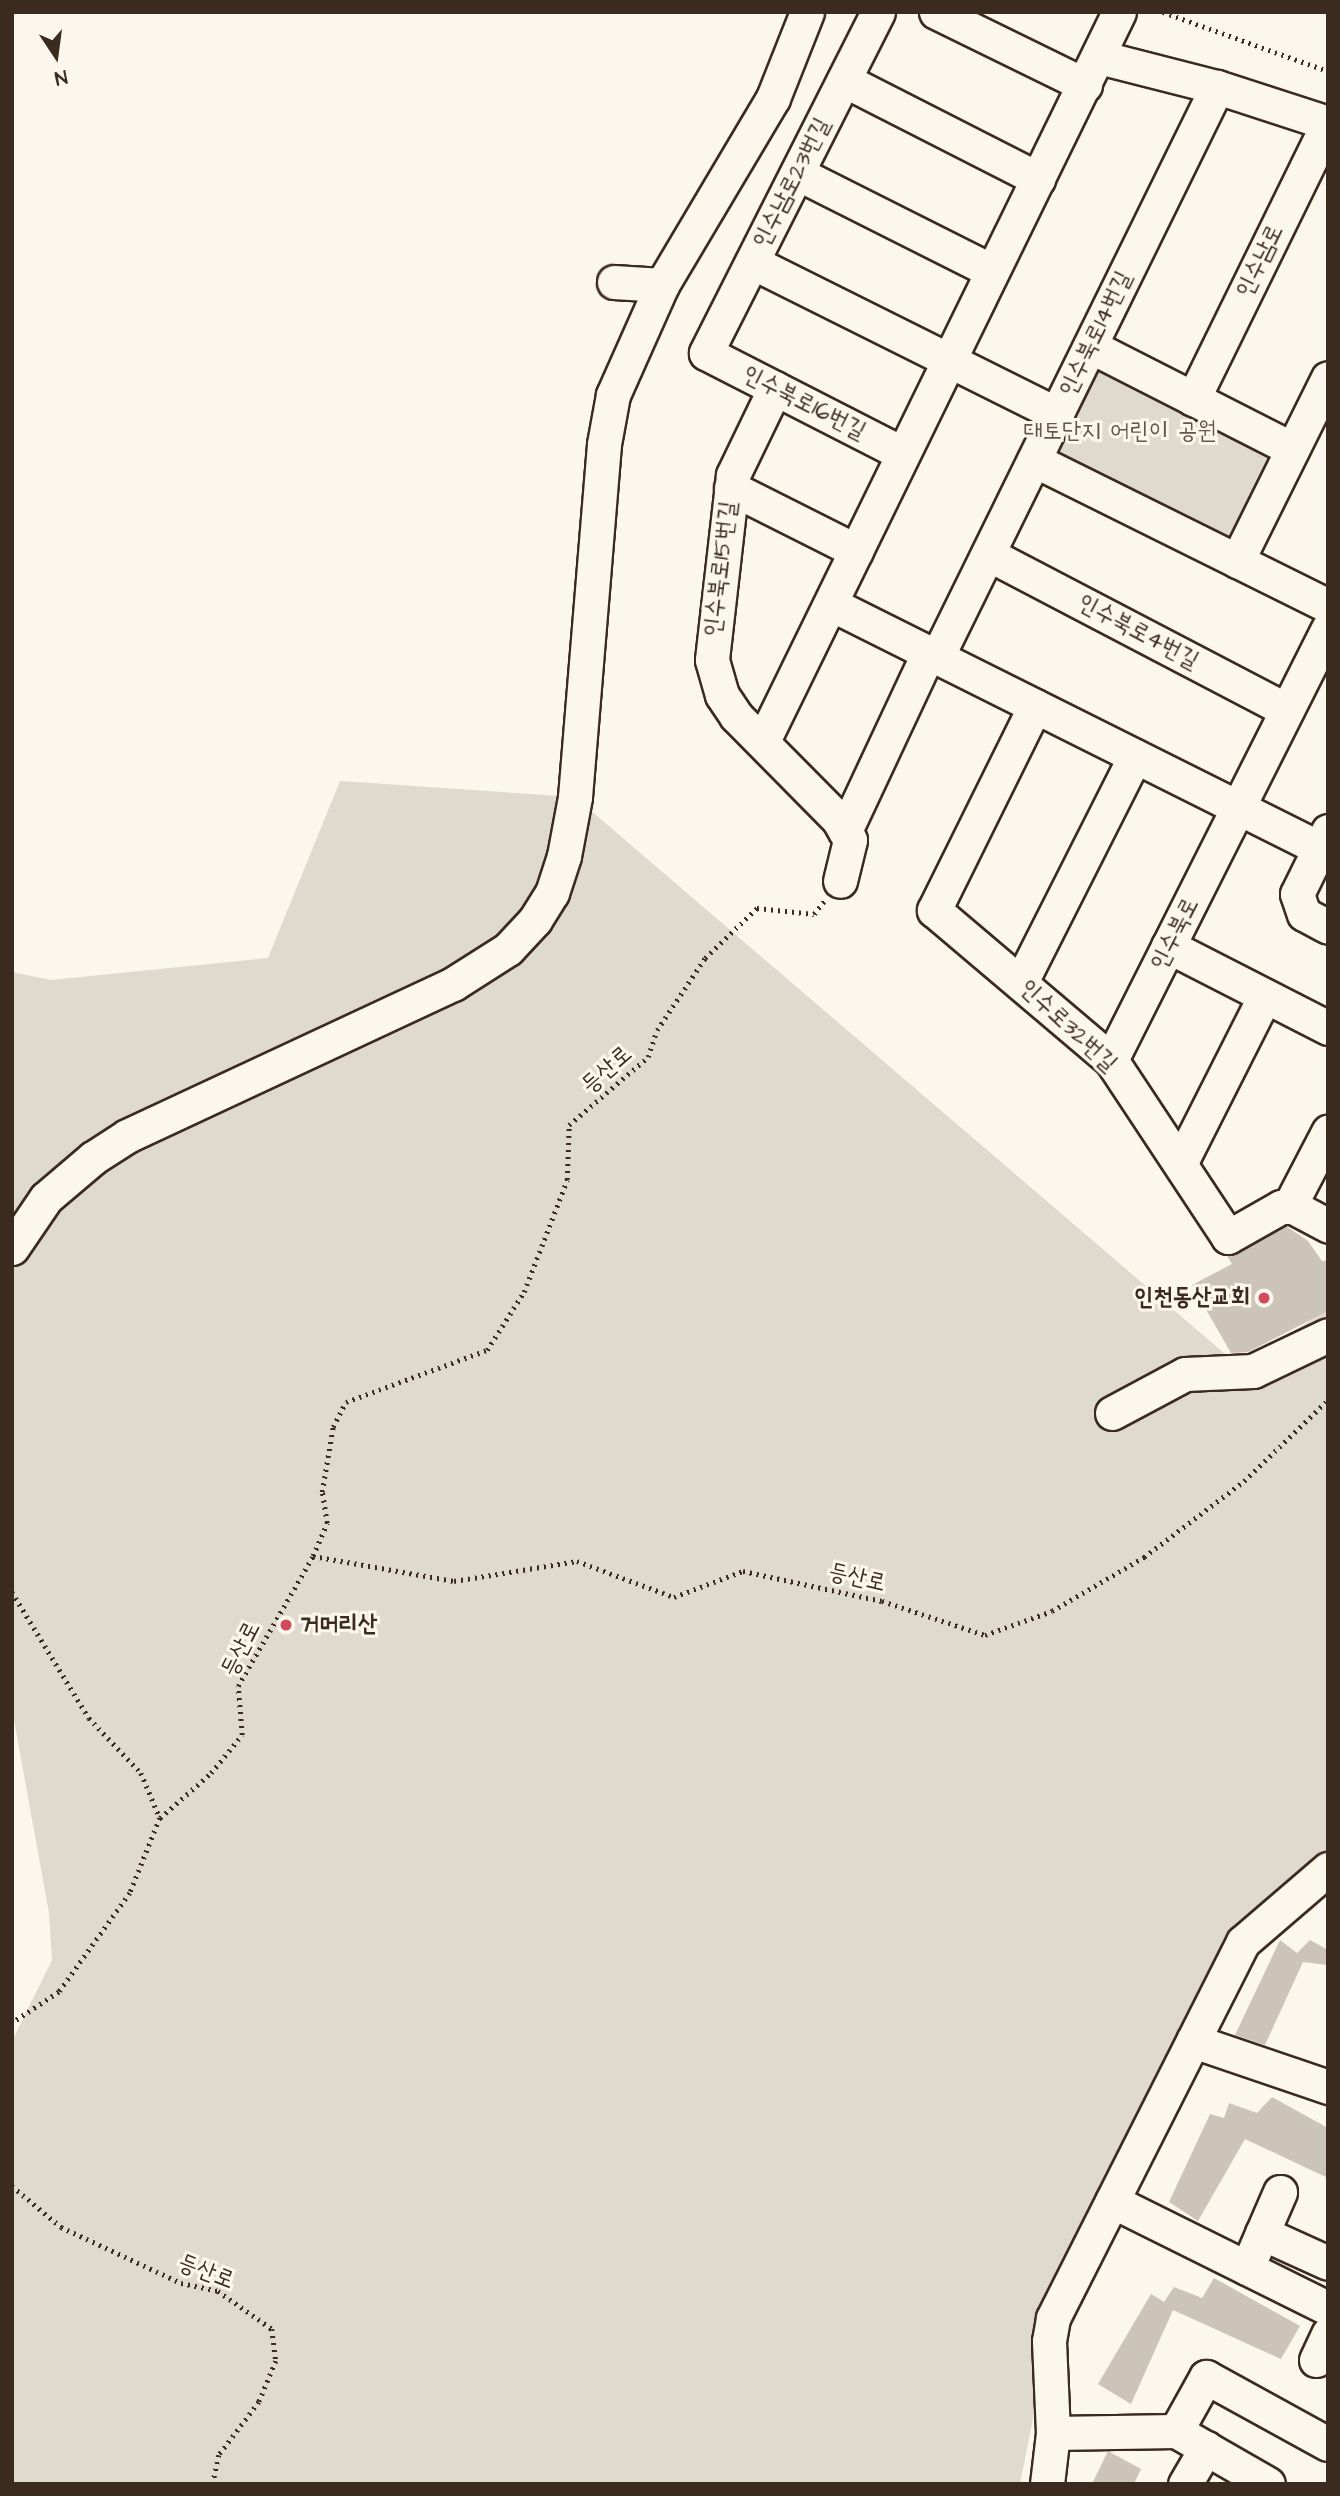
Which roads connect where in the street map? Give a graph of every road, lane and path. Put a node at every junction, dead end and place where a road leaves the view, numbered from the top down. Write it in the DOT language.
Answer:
graph roads {
  1 [pos="807,12"];
  2 [pos="878,12"];
  3 [pos="936,12"];
  4 [pos="1119,12"];
  5 [pos="1163,12"];
  6 [pos="1092,71"];
  7 [pos="1328,71"];
  8 [pos="844,80"];
  9 [pos="1217,87"];
  10 [pos="1328,123"];
  11 [pos="797,173"];
  12 [pos="1038,179"];
  13 [pos="752,262"];
  14 [pos="992,271"];
  15 [pos="614,282"];
  16 [pos="662,285"];
  17 [pos="1090,346"];
  18 [pos="706,353"];
  19 [pos="948,358"];
  20 [pos="1328,378"];
  21 [pos="775,388"];
  22 [pos="1193,399"];
  23 [pos="1056,414"];
  24 [pos="1293,449"];
  25 [pos="901,453"];
  26 [pos="1034,460"];
  27 [pos="731,488"];
  28 [pos="856,551"];
  29 [pos="988,554"];
  30 [pos="1237,561"];
  31 [pos="831,604"];
  32 [pos="1328,606"];
  33 [pos="1328,629"];
  34 [pos="933,654"];
  35 [pos="1035,706"];
  36 [pos="1287,710"];
  37 [pos="763,741"];
  38 [pos="1135,756"];
  39 [pos="1239,808"];
  40 [pos="845,831"];
  41 [pos="1323,839"];
  42 [pos="840,881"];
  43 [pos="1328,926"];
  44 [pos="1168,946"];
  45 [pos="1021,982"];
  46 [pos="1265,996"];
  47 [pos="1328,1028"];
  48 [pos="1111,1060"];
  49 [pos="1328,1132"];
  50 [pos="1181,1162"];
  51 [pos="1289,1207"];
  52 [pos="1328,1226"];
  53 [pos="12,1248"];
  54 [pos="1328,1335"];
  55 [pos="1328,1400"];
  56 [pos="1112,1413"];
  57 [pos="313,1556"];
  58 [pos="12,1592"];
  59 [pos="160,1818"];
  60 [pos="1328,1869"];
  61 [pos="12,2023"];
  62 [pos="1193,2041"];
  63 [pos="1326,2082"];
  64 [pos="12,2186"];
  65 [pos="1280,2192"];
  66 [pos="1112,2200"];
  67 [pos="1262,2233"];
  68 [pos="1328,2263"];
  69 [pos="1247,2268"];
  70 [pos="1328,2308"];
  71 [pos="1176,2431"];
  72 [pos="1053,2432"];
  73 [pos="1328,2444"];
  74 [pos="1206,2448"];
  75 [pos="213,2484"];
  76 [pos="1047,2484"];
  77 [pos="1185,2484"];
  78 [pos="1268,2484"];
  1 -- 16 [label="street"];
  2 -- 8 [label="street, 인수남로23번길"];
  3 -- 6 [label="street, 인수남로"];
  4 -- 6 [label="street"];
  5 -- 7 [label="path"];
  6 -- 9 [label="street, 인수남로"];
  6 -- 12 [label="street"];
  8 -- 11 [label="street, 인수남로23번길"];
  8 -- 12 [label="street"];
  9 -- 10 [label="street, 인수남로"];
  9 -- 17 [label="street, 인수북로14번길"];
  10 -- 22 [label="street, 인수남로"];
  11 -- 13 [label="street, 인수남로23번길"];
  11 -- 14 [label="street"];
  12 -- 14 [label="street"];
  13 -- 18 [label="street, 인수남로23번길"];
  13 -- 19 [label="street"];
  14 -- 19 [label="street"];
  15 -- 16 [label="street"];
  16 -- 53 [label="street"];
  17 -- 22 [label="street"];
  17 -- 23 [label="street, 인수북로14번길"];
  18 -- 21 [label="street, 인수북로16번길"];
  19 -- 23 [label="street"];
  19 -- 25 [label="street"];
  20 -- 24 [label="street"];
  21 -- 25 [label="street, 인수북로16번길"];
  21 -- 27 [label="street, 인수북로15번길"];
  22 -- 24 [label="street"];
  23 -- 26 [label="street, 인수북로14번길"];
  24 -- 30 [label="street"];
  25 -- 28 [label="street"];
  26 -- 29 [label="street, 인수북로14번길"];
  26 -- 30 [label="street"];
  27 -- 28 [label="street"];
  27 -- 37 [label="street, 인수북로15번길"];
  28 -- 31 [label="street"];
  29 -- 34 [label="street, 인수북로14번길"];
  29 -- 36 [label="street, 인수북로4번길"];
  30 -- 32 [label="street"];
  31 -- 34 [label="street"];
  31 -- 37 [label="street"];
  33 -- 36 [label="street"];
  34 -- 35 [label="street"];
  34 -- 40 [label="street"];
  35 -- 38 [label="street"];
  35 -- 45 [label="street, 인수로32번길"];
  36 -- 39 [label="street"];
  37 -- 40 [label="street, 인수북로15번길"];
  38 -- 39 [label="street"];
  38 -- 45 [label="street"];
  39 -- 41 [label="street"];
  39 -- 44 [label="street, 인수북로"];
  40 -- 42 [label="street"];
  41 -- 43 [label="street"];
  42 -- 57 [label="path, 등산로"];
  44 -- 46 [label="street"];
  44 -- 48 [label="street, 인수북로"];
  45 -- 48 [label="street, 인수로32번길"];
  46 -- 47 [label="street"];
  46 -- 50 [label="street"];
  48 -- 50 [label="street, 인수로32번길"];
  49 -- 51 [label="street"];
  50 -- 51 [label="street, 인수로32번길"];
  51 -- 52 [label="street"];
  54 -- 56 [label="street"];
  55 -- 57 [label="path, 등산로"];
  57 -- 59 [label="path, 등산로"];
  58 -- 59 [label="path"];
  59 -- 61 [label="path, 등산로"];
  60 -- 62 [label="street"];
  62 -- 63 [label="street"];
  62 -- 66 [label="street"];
  64 -- 75 [label="path, 등산로"];
  65 -- 67 [label="street"];
  66 -- 69 [label="street"];
  66 -- 72 [label="street"];
  67 -- 68 [label="street"];
  67 -- 69 [label="street"];
  69 -- 70 [label="street"];
  71 -- 72 [label="street"];
  71 -- 73 [label="street"];
  71 -- 74 [label="street"];
  72 -- 76 [label="street"];
  74 -- 77 [label="street"];
  74 -- 78 [label="street"];
}
